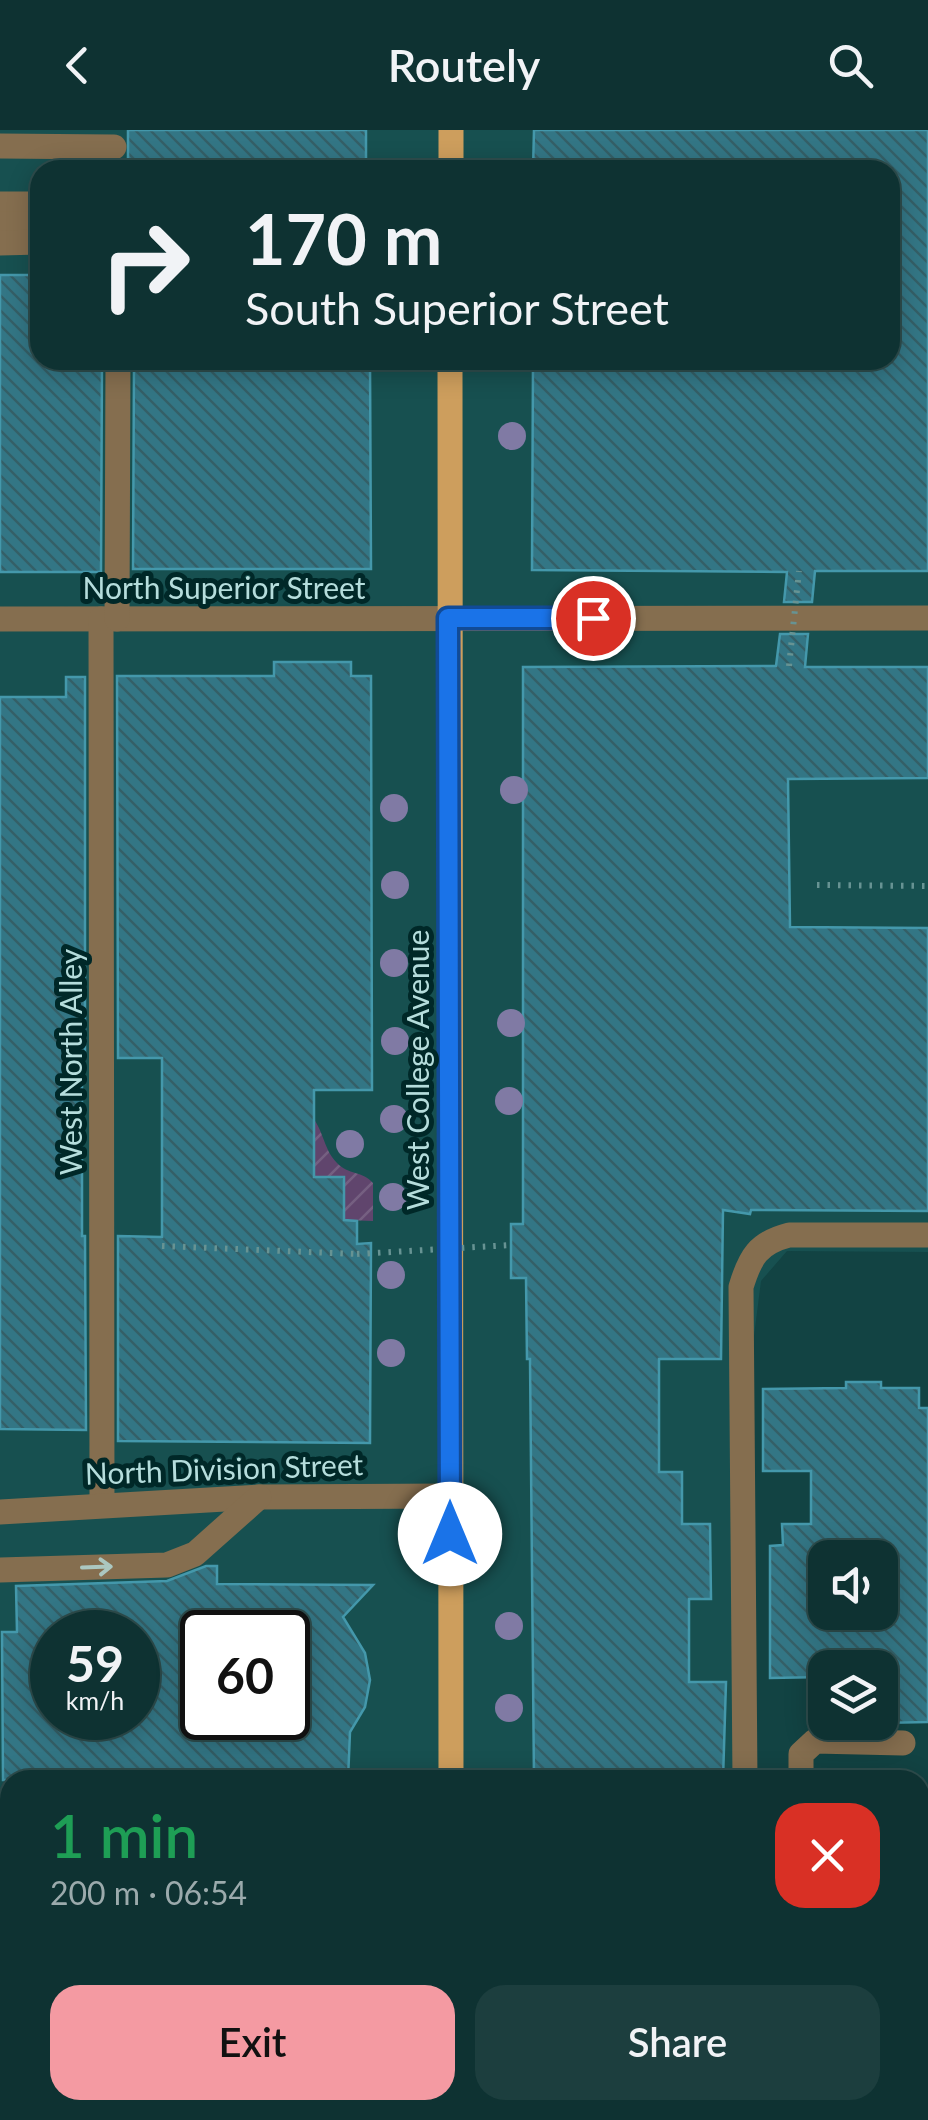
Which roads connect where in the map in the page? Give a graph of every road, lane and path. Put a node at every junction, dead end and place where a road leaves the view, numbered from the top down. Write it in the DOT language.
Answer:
graph roads {
  1 [pos="451,130"];
  2 [pos="0,146"];
  3 [pos="114,149"];
  4 [pos="451,160"];
  5 [pos="0,204"];
  6 [pos="30,204"];
  7 [pos="0,224"];
  8 [pos="30,224"];
  9 [pos="30,242"];
  10 [pos="0,243"];
  11 [pos="118,370"];
  12 [pos="450,370"];
  13 [pos="800,571"];
  14 [pos="448,618"];
  15 [pos="928,618"];
  16 [pos="0,619"];
  17 [pos="109,619"];
  18 [pos="789,666"];
  19 [pos="817,885"];
  20 [pos="928,886"];
  21 [pos="928,1235"];
  22 [pos="511,1245"];
  23 [pos="162,1246"];
  24 [pos="450,1496"];
  25 [pos="259,1498"];
  26 [pos="102,1505"];
  27 [pos="0,1512"];
  28 [pos="0,1570"];
  29 [pos="904,1743"];
  30 [pos="451,1770"];
  31 [pos="745,1770"];
  32 [pos="802,1770"];
  1 -- 4 [label="main road"];
  2 -- 3 [label="street"];
  5 -- 6 [label="street"];
  7 -- 8 [label="street"];
  9 -- 10 [label="street"];
  11 -- 17 [label="street, West North Alley"];
  12 -- 14 [label="main road, West College Avenue"];
  13 -- 18 [label="path, bridge"];
  14 -- 15 [label="street, North Superior Street"];
  14 -- 17 [label="street, North Superior Street"];
  14 -- 24 [label="main road, West College Avenue"];
  16 -- 17 [label="street, North Superior Street"];
  17 -- 26 [label="street, West North Alley"];
  19 -- 20 [label="path"];
  21 -- 31 [label="street"];
  22 -- 23 [label="path, bridge"];
  24 -- 25 [label="street, North Division Street"];
  24 -- 30 [label="main road, West College Avenue"];
  25 -- 26 [label="street, North Division Street"];
  28 -- 25 [label="street, one-way"];
  26 -- 27 [label="street, North Division Street"];
  29 -- 32 [label="street"];
}
